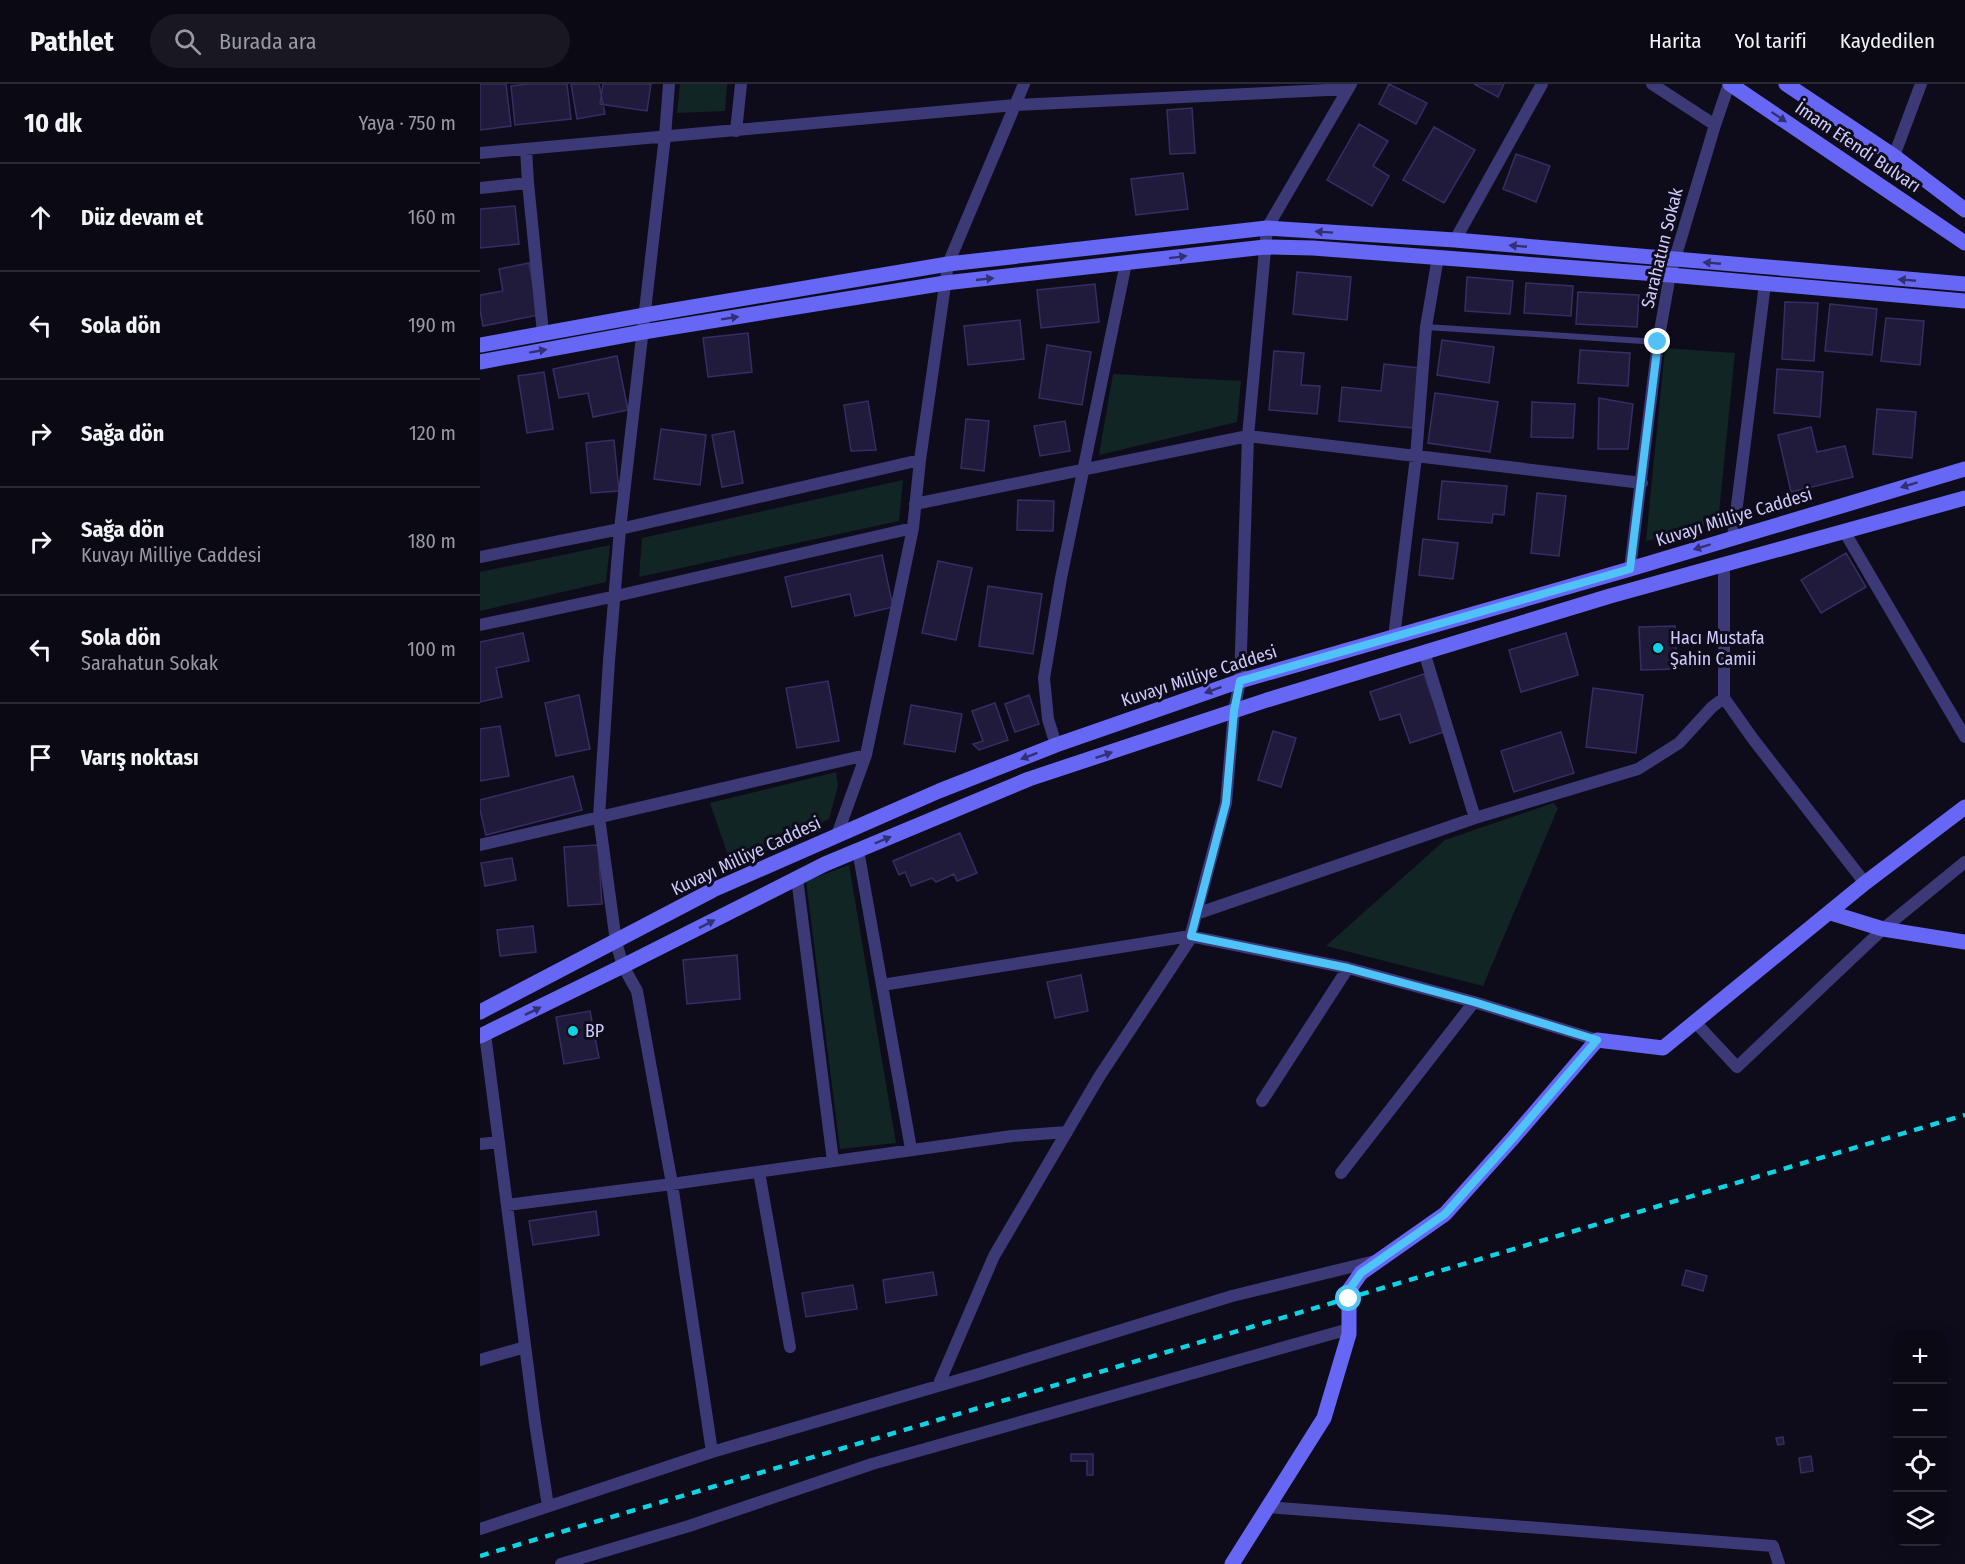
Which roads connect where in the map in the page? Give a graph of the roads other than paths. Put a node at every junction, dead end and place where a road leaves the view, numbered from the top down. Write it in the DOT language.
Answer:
graph roads {
  1 [pos="669,84"];
  2 [pos="741,84"];
  3 [pos="1024,84"];
  4 [pos="1652,84"];
  5 [pos="1730,84"];
  6 [pos="1786,84"];
  7 [pos="1921,84"];
  8 [pos="1538,86"];
  9 [pos="1349,87"];
  10 [pos="1015,105"];
  11 [pos="1715,125"];
  12 [pos="736,131"];
  13 [pos="665,136"];
  14 [pos="526,149"];
  15 [pos="480,153"];
  16 [pos="1894,156"];
  17 [pos="528,183"];
  18 [pos="480,188"];
  19 [pos="1965,210"];
  20 [pos="1267,228"];
  21 [pos="1455,240"];
  22 [pos="1965,243"];
  23 [pos="1265,247"];
  24 [pos="1438,257"];
  25 [pos="1126,263"];
  26 [pos="948,264"];
  27 [pos="1672,267"];
  28 [pos="945,283"];
  29 [pos="1765,284"];
  30 [pos="1965,284"];
  31 [pos="1965,301"];
  32 [pos="645,315"];
  33 [pos="1426,327"];
  34 [pos="643,332"];
  35 [pos="543,333"];
  36 [pos="1658,342"];
  37 [pos="480,345"];
  38 [pos="480,362"];
  39 [pos="1248,436"];
  40 [pos="1416,457"];
  41 [pos="920,460"];
  42 [pos="1965,469"];
  43 [pos="1083,471"];
  44 [pos="1641,483"];
  45 [pos="1965,498"];
  46 [pos="915,504"];
  47 [pos="913,528"];
  48 [pos="620,529"];
  49 [pos="1844,531"];
  50 [pos="1733,537"];
  51 [pos="480,557"];
  52 [pos="1724,564"];
  53 [pos="1630,569"];
  54 [pos="616,596"];
  55 [pos="480,626"];
  56 [pos="1394,637"];
  57 [pos="1424,652"];
  58 [pos="1240,681"];
  59 [pos="1724,698"];
  60 [pos="1234,711"];
  61 [pos="1965,737"];
  62 [pos="1056,745"];
  63 [pos="866,755"];
  64 [pos="1965,807"];
  65 [pos="599,817"];
  66 [pos="1475,818"];
  67 [pos="837,835"];
  68 [pos="480,845"];
  69 [pos="858,850"];
  70 [pos="1965,862"];
  71 [pos="797,878"];
  72 [pos="1865,883"];
  73 [pos="1831,913"];
  74 [pos="1196,914"];
  75 [pos="1883,929"];
  76 [pos="1191,936"];
  77 [pos="616,942"];
  78 [pos="1965,942"];
  79 [pos="624,966"];
  80 [pos="1348,968"];
  81 [pos="882,986"];
  82 [pos="1474,1002"];
  83 [pos="480,1012"];
  84 [pos="1695,1022"];
  85 [pos="483,1035"];
  86 [pos="1597,1040"];
  87 [pos="1262,1101"];
  88 [pos="1067,1132"];
  89 [pos="499,1142"];
  90 [pos="480,1144"];
  91 [pos="911,1149"];
  92 [pos="833,1161"];
  93 [pos="759,1172"];
  94 [pos="1341,1173"];
  95 [pos="672,1184"];
  96 [pos="507,1205"];
  97 [pos="1378,1260"];
  98 [pos="1349,1329"];
  99 [pos="525,1347"];
  100 [pos="790,1347"];
  101 [pos="480,1360"];
  102 [pos="938,1386"];
  103 [pos="712,1452"];
  104 [pos="548,1506"];
  105 [pos="1268,1507"];
  106 [pos="480,1529"];
  107 [pos="561,1564"];
  108 [pos="1232,1564"];
  109 [pos="1779,1564"];
  1 -- 13 [label="street"];
  2 -- 12 [label="street"];
  3 -- 10 [label="street"];
  4 -- 11 [label="street"];
  5 -- 11 [label="street, Sarahatun Sokak"];
  5 -- 22 [label="street, İmam Efendi Bulvarı, one-way"];
  6 -- 16 [label="street, İmam Efendi Bulvarı"];
  7 -- 16 [label="street"];
  8 -- 21 [label="street"];
  9 -- 10 [label="street"];
  9 -- 20 [label="street"];
  10 -- 12 [label="street"];
  10 -- 26 [label="street"];
  11 -- 27 [label="street, Sarahatun Sokak"];
  12 -- 13 [label="street"];
  13 -- 14 [label="street"];
  13 -- 32 [label="street"];
  14 -- 15 [label="street"];
  14 -- 17 [label="street"];
  16 -- 19 [label="street, İmam Efendi Bulvarı"];
  17 -- 18 [label="street"];
  17 -- 35 [label="street"];
  21 -- 20 [label="street, one-way"];
  20 -- 23 [label="street"];
  20 -- 26 [label="street"];
  27 -- 21 [label="street, one-way"];
  23 -- 24 [label="street"];
  25 -- 23 [label="street, one-way"];
  23 -- 39 [label="street"];
  24 -- 27 [label="street"];
  24 -- 33 [label="street"];
  28 -- 25 [label="street, one-way"];
  25 -- 43 [label="street"];
  26 -- 28 [label="street"];
  26 -- 32 [label="street"];
  27 -- 29 [label="street"];
  30 -- 27 [label="street, one-way"];
  27 -- 36 [label="street, Sarahatun Sokak"];
  34 -- 28 [label="street, one-way"];
  28 -- 41 [label="street"];
  29 -- 31 [label="street"];
  29 -- 50 [label="street"];
  32 -- 34 [label="street"];
  32 -- 35 [label="street"];
  33 -- 36 [label="lane"];
  33 -- 40 [label="street"];
  38 -- 34 [label="street, one-way"];
  34 -- 48 [label="street"];
  35 -- 37 [label="street"];
  36 -- 44 [label="street, Sarahatun Sokak"];
  39 -- 40 [label="street"];
  39 -- 43 [label="street"];
  39 -- 58 [label="street"];
  40 -- 44 [label="street"];
  40 -- 56 [label="street"];
  41 -- 46 [label="street"];
  41 -- 48 [label="street"];
  42 -- 50 [label="street, Kuvayı Milliye Caddesi, one-way"];
  43 -- 46 [label="street"];
  43 -- 62 [label="street"];
  44 -- 53 [label="street, Sarahatun Sokak"];
  45 -- 49 [label="street"];
  46 -- 47 [label="street"];
  47 -- 54 [label="street"];
  47 -- 63 [label="street"];
  48 -- 51 [label="street"];
  48 -- 54 [label="street"];
  49 -- 52 [label="street"];
  49 -- 61 [label="street"];
  50 -- 53 [label="street, Kuvayı Milliye Caddesi, one-way"];
  52 -- 57 [label="street"];
  52 -- 59 [label="street"];
  53 -- 56 [label="street, Kuvayı Milliye Caddesi"];
  54 -- 55 [label="street"];
  54 -- 65 [label="street"];
  56 -- 58 [label="street, Kuvayı Milliye Caddesi"];
  57 -- 60 [label="street"];
  57 -- 66 [label="street"];
  58 -- 60 [label="street"];
  58 -- 62 [label="street, Kuvayı Milliye Caddesi, one-way"];
  59 -- 66 [label="street"];
  59 -- 72 [label="street"];
  69 -- 60 [label="street, one-way"];
  60 -- 74 [label="street"];
  62 -- 67 [label="street, Kuvayı Milliye Caddesi, one-way"];
  63 -- 65 [label="street"];
  63 -- 67 [label="street"];
  64 -- 72 [label="street"];
  65 -- 68 [label="street"];
  65 -- 77 [label="street"];
  66 -- 74 [label="street"];
  67 -- 77 [label="street, Kuvayı Milliye Caddesi"];
  69 -- 71 [label="street"];
  69 -- 81 [label="street"];
  70 -- 75 [label="street"];
  79 -- 71 [label="street, one-way"];
  71 -- 92 [label="street"];
  72 -- 73 [label="street"];
  73 -- 75 [label="street"];
  73 -- 84 [label="street"];
  74 -- 76 [label="street"];
  75 -- 78 [label="street"];
  75 -- 84 [label="street"];
  76 -- 80 [label="street"];
  76 -- 81 [label="street"];
  76 -- 88 [label="street"];
  77 -- 79 [label="street"];
  77 -- 83 [label="street, Kuvayı Milliye Caddesi"];
  85 -- 79 [label="street, one-way"];
  79 -- 95 [label="street"];
  80 -- 82 [label="street"];
  80 -- 87 [label="street"];
  81 -- 91 [label="street"];
  82 -- 86 [label="street"];
  82 -- 94 [label="street"];
  84 -- 86 [label="street"];
  85 -- 89 [label="street"];
  86 -- 97 [label="street"];
  88 -- 91 [label="street"];
  88 -- 102 [label="street"];
  89 -- 90 [label="street"];
  89 -- 96 [label="street"];
  91 -- 92 [label="street"];
  92 -- 93 [label="street"];
  93 -- 95 [label="street"];
  93 -- 100 [label="street"];
  95 -- 96 [label="street"];
  95 -- 103 [label="street"];
  96 -- 99 [label="street"];
  97 -- 98 [label="street"];
  97 -- 102 [label="street"];
  98 -- 105 [label="street"];
  98 -- 107 [label="street"];
  99 -- 101 [label="street"];
  99 -- 104 [label="street"];
  102 -- 103 [label="street"];
  103 -- 104 [label="street"];
  104 -- 106 [label="street"];
  105 -- 108 [label="street"];
  105 -- 109 [label="street"];
}
